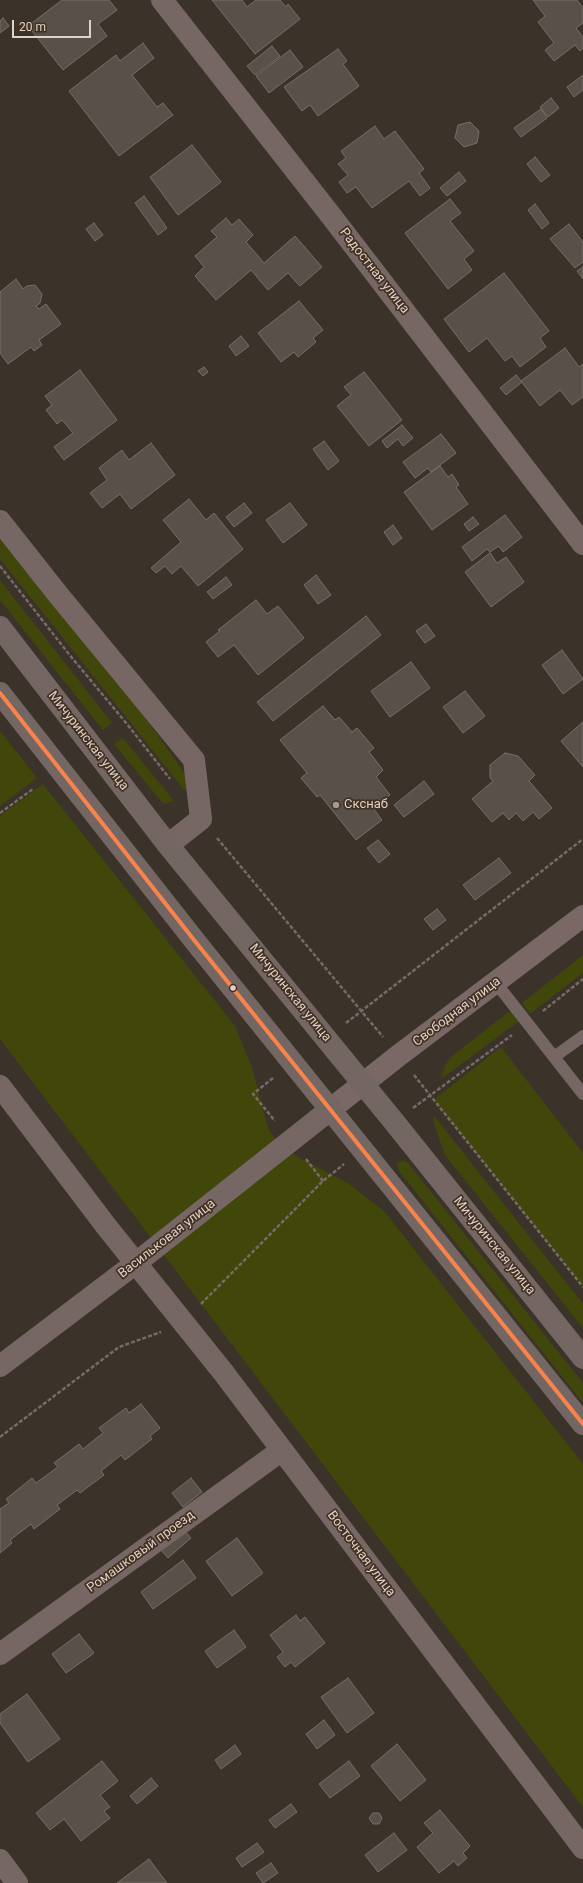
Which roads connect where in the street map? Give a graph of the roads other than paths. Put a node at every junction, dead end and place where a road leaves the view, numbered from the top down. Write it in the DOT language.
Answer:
graph roads {
  1 [pos="162,0"];
  2 [pos="0,520"];
  3 [pos="583,544"];
  4 [pos="0,627"];
  5 [pos="0,693"];
  6 [pos="168,845"];
  7 [pos="583,916"];
  8 [pos="496,983"];
  9 [pos="583,1036"];
  10 [pos="554,1057"];
  11 [pos="364,1084"];
  12 [pos="0,1086"];
  13 [pos="583,1094"];
  14 [pos="331,1109"];
  15 [pos="136,1263"];
  16 [pos="583,1358"];
  17 [pos="0,1366"];
  18 [pos="583,1424"];
  19 [pos="282,1450"];
  20 [pos="0,1654"];
  21 [pos="583,1848"];
  22 [pos="0,1860"];
  23 [pos="17,1883"];
  1 -- 3 [label="street, Радостная улица"];
  2 -- 6 [label="street"];
  4 -- 6 [label="main road, Мичуринская улица"];
  5 -- 14 [label="main road"];
  6 -- 11 [label="main road, Мичуринская улица"];
  7 -- 8 [label="main road, Свободная улица"];
  8 -- 10 [label="lane"];
  8 -- 11 [label="main road, Свободная улица"];
  9 -- 10 [label="lane"];
  10 -- 13 [label="lane"];
  11 -- 14 [label="main road, Свободная улица"];
  11 -- 16 [label="main road, Мичуринская улица"];
  12 -- 15 [label="street, Восточная улица"];
  14 -- 15 [label="street, Васильковая улица"];
  14 -- 18 [label="main road"];
  15 -- 17 [label="street, Васильковая улица"];
  15 -- 19 [label="street, Восточная улица"];
  19 -- 20 [label="street, Ромашковый проезд"];
  19 -- 21 [label="street, Восточная улица"];
  22 -- 23 [label="street"];
}
